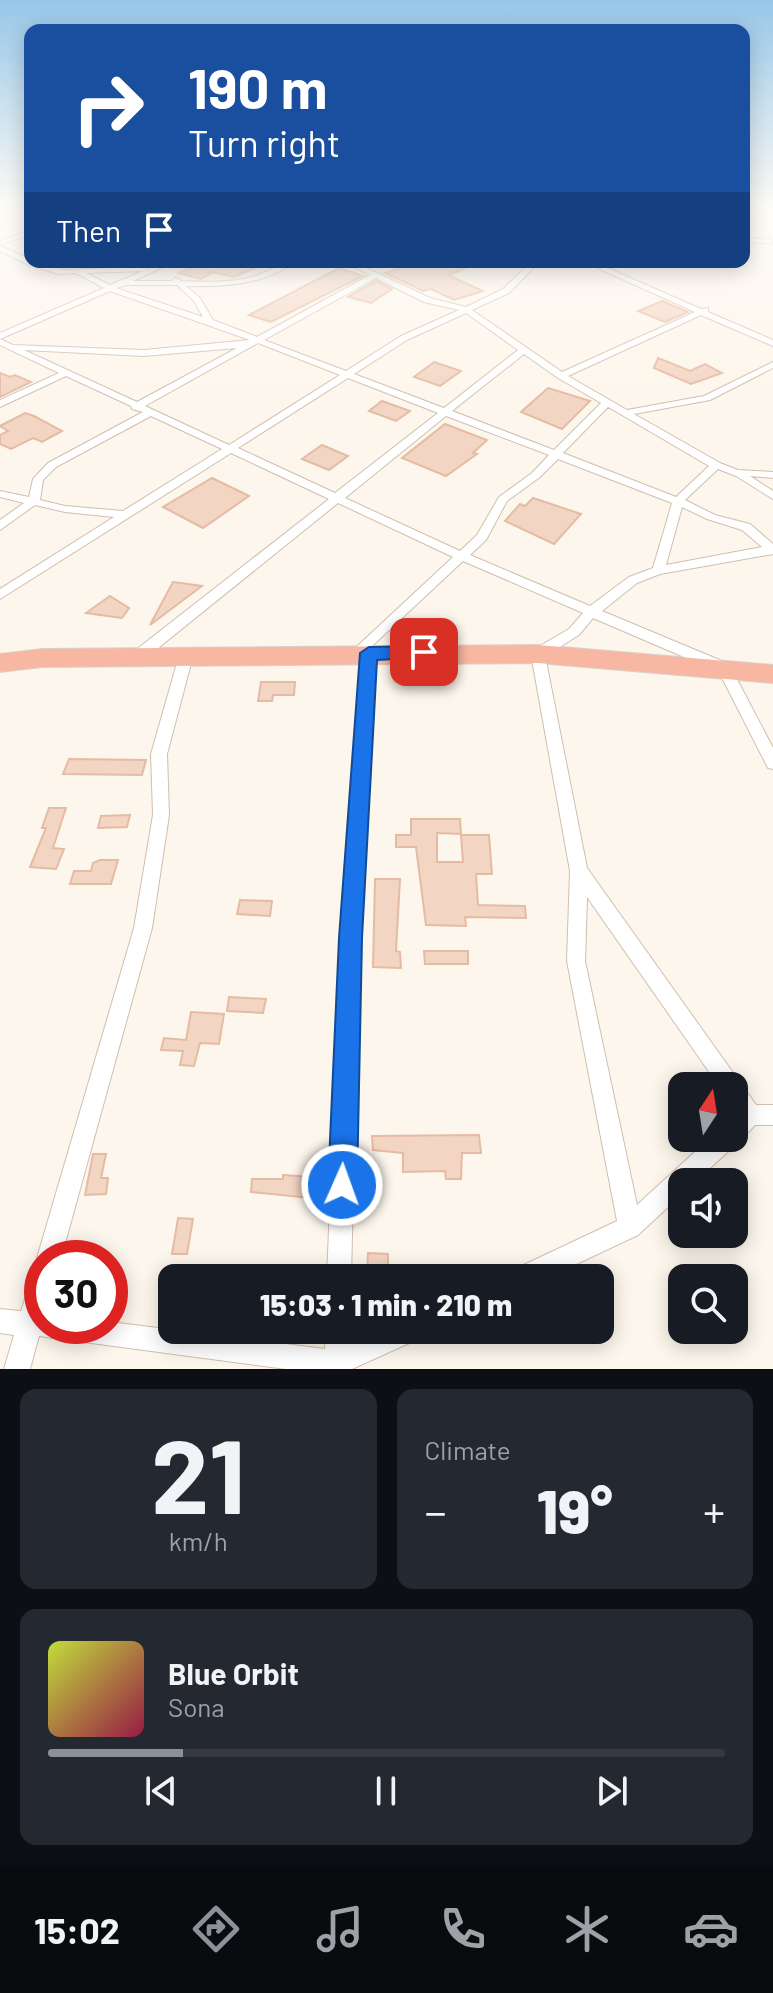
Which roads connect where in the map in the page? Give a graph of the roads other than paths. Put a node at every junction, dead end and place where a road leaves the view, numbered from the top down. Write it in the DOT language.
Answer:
graph roads {
  1 [pos="87,275"];
  2 [pos="141,275"];
  3 [pos="164,275"];
  4 [pos="272,275"];
  5 [pos="522,275"];
  6 [pos="619,275"];
  7 [pos="374,276"];
  8 [pos="177,282"];
  9 [pos="116,286"];
  10 [pos="466,309"];
  11 [pos="705,310"];
  12 [pos="210,322"];
  13 [pos="0,336"];
  14 [pos="258,343"];
  15 [pos="773,343"];
  16 [pos="5,345"];
  17 [pos="523,350"];
  18 [pos="773,365"];
  19 [pos="64,374"];
  20 [pos="346,376"];
  21 [pos="561,376"];
  22 [pos="606,403"];
  23 [pos="0,404"];
  24 [pos="135,407"];
  25 [pos="149,413"];
  26 [pos="624,413"];
  27 [pos="444,414"];
  28 [pos="227,451"];
  29 [pos="555,454"];
  30 [pos="716,465"];
  31 [pos="773,475"];
  32 [pos="0,493"];
  33 [pos="773,496"];
  34 [pos="333,498"];
  35 [pos="34,501"];
  36 [pos="678,501"];
  37 [pos="126,515"];
  38 [pos="0,526"];
  39 [pos="772,550"];
  40 [pos="461,556"];
  41 [pos="658,570"];
  42 [pos="0,595"];
  43 [pos="590,613"];
  44 [pos="0,651"];
  45 [pos="363,653"];
  46 [pos="538,654"];
  47 [pos="186,656"];
  48 [pos="137,657"];
  49 [pos="42,658"];
  50 [pos="0,663"];
  51 [pos="724,668"];
  52 [pos="773,674"];
  53 [pos="773,763"];
  54 [pos="579,871"];
  55 [pos="721,1072"];
  56 [pos="748,1111"];
  57 [pos="751,1115"];
  58 [pos="773,1115"];
  59 [pos="748,1118"];
  60 [pos="711,1152"];
  61 [pos="630,1227"];
  62 [pos="54,1240"];
  63 [pos="339,1264"];
  64 [pos="551,1264"];
  65 [pos="0,1321"];
  66 [pos="24,1324"];
  67 [pos="128,1337"];
  68 [pos="29,1344"];
  69 [pos="337,1344"];
  70 [pos="381,1344"];
  71 [pos="336,1366"];
  72 [pos="17,1369"];
  1 -- 9 [label="street"];
  2 -- 9 [label="street"];
  3 -- 8 [label="street"];
  4 -- 8 [label="street"];
  5 -- 10 [label="street"];
  6 -- 11 [label="street"];
  7 -- 10 [label="street"];
  7 -- 14 [label="street"];
  8 -- 9 [label="street"];
  8 -- 12 [label="street"];
  9 -- 12 [label="street"];
  9 -- 13 [label="street"];
  10 -- 17 [label="street"];
  10 -- 20 [label="street"];
  11 -- 15 [label="street"];
  11 -- 21 [label="street"];
  12 -- 14 [label="street"];
  14 -- 16 [label="street"];
  14 -- 20 [label="street"];
  14 -- 24 [label="street"];
  16 -- 19 [label="street"];
  17 -- 21 [label="street"];
  17 -- 27 [label="street"];
  18 -- 26 [label="street"];
  19 -- 23 [label="street"];
  19 -- 24 [label="street"];
  20 -- 27 [label="street"];
  20 -- 28 [label="street"];
  21 -- 22 [label="street"];
  22 -- 26 [label="street"];
  22 -- 29 [label="street"];
  24 -- 25 [label="street"];
  25 -- 28 [label="street"];
  25 -- 35 [label="street"];
  26 -- 30 [label="street"];
  27 -- 29 [label="street"];
  27 -- 34 [label="street"];
  28 -- 34 [label="street"];
  28 -- 37 [label="street"];
  29 -- 36 [label="street"];
  29 -- 40 [label="street"];
  30 -- 31 [label="street"];
  30 -- 33 [label="street"];
  30 -- 36 [label="street"];
  32 -- 35 [label="street"];
  34 -- 40 [label="street"];
  34 -- 48 [label="street"];
  35 -- 37 [label="street"];
  35 -- 38 [label="street"];
  36 -- 39 [label="street"];
  36 -- 41 [label="street"];
  37 -- 42 [label="street"];
  39 -- 41 [label="street"];
  40 -- 43 [label="street"];
  40 -- 45 [label="street"];
  41 -- 43 [label="street"];
  43 -- 46 [label="street"];
  43 -- 51 [label="street"];
  44 -- 49 [label="highway"];
  45 -- 46 [label="highway"];
  45 -- 47 [label="highway"];
  45 -- 63 [label="street"];
  46 -- 51 [label="highway"];
  46 -- 54 [label="street"];
  47 -- 48 [label="highway"];
  47 -- 62 [label="street"];
  48 -- 49 [label="highway"];
  49 -- 50 [label="highway"];
  51 -- 52 [label="highway"];
  51 -- 53 [label="street"];
  54 -- 55 [label="street"];
  54 -- 61 [label="street"];
  56 -- 57 [label="street"];
  57 -- 58 [label="street"];
  57 -- 59 [label="street"];
  60 -- 61 [label="street"];
  61 -- 64 [label="street"];
  65 -- 66 [label="street"];
  67 -- 71 [label="street"];
  68 -- 72 [label="street"];
  69 -- 71 [label="street"];
  70 -- 71 [label="street"];
}
